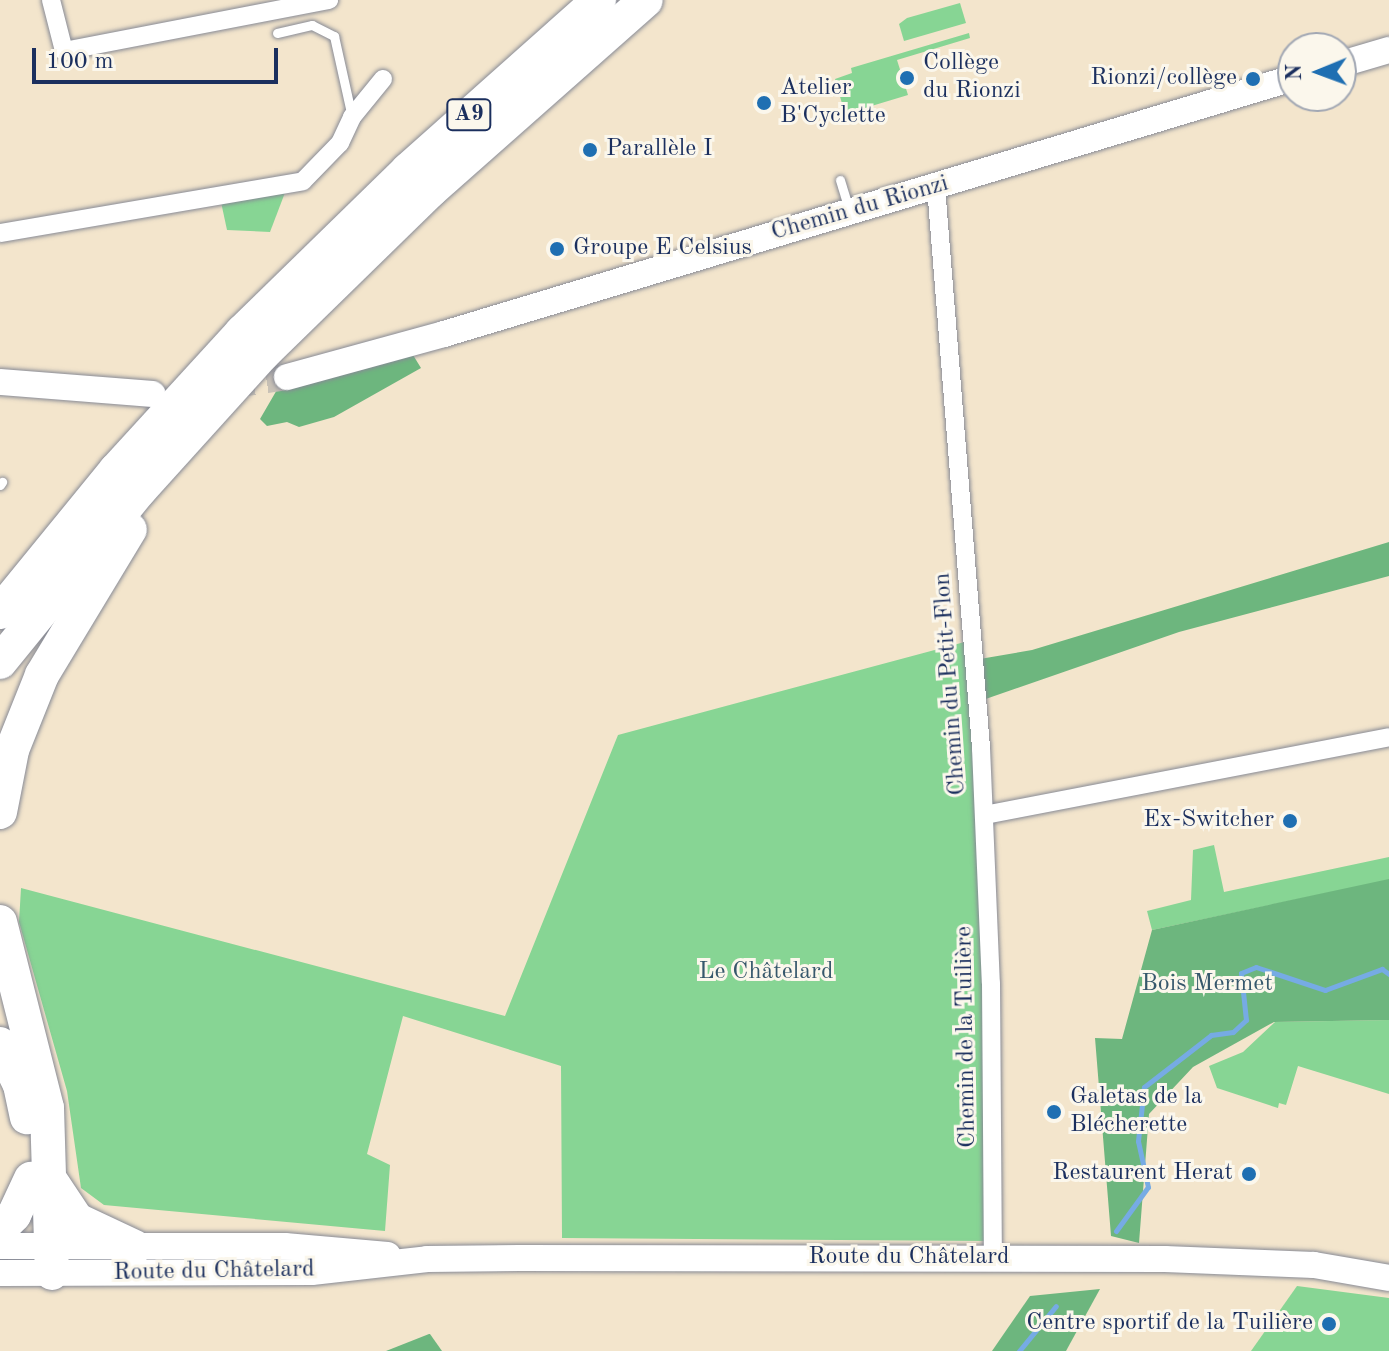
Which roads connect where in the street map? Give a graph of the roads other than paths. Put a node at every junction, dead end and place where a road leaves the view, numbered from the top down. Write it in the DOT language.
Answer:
graph roads {
  1 [pos="51,0"];
  2 [pos="329,0"];
  3 [pos="599,0"];
  4 [pos="646,0"];
  5 [pos="277,33"];
  6 [pos="1389,50"];
  7 [pos="1357,59"];
  8 [pos="383,79"];
  9 [pos="1277,83"];
  10 [pos="352,117"];
  11 [pos="840,180"];
  12 [pos="936,187"];
  13 [pos="850,212"];
  14 [pos="0,233"];
  15 [pos="287,377"];
  16 [pos="0,382"];
  17 [pos="153,394"];
  18 [pos="200,422"];
  19 [pos="0,612"];
  20 [pos="0,662"];
  21 [pos="1389,737"];
  22 [pos="0,812"];
  23 [pos="985,815"];
  24 [pos="0,922"];
  25 [pos="0,1044"];
  26 [pos="41,1180"];
  27 [pos="0,1229"];
  28 [pos="0,1246"];
  29 [pos="135,1247"];
  30 [pos="993,1258"];
  31 [pos="44,1259"];
  32 [pos="427,1259"];
  33 [pos="0,1273"];
  34 [pos="1389,1278"];
  1 -- 2 [label="street"];
  3 -- 19 [label="highway, A9"];
  4 -- 18 [label="highway, A9"];
  5 -- 10 [label="lane"];
  6 -- 7 [label="main road"];
  8 -- 10 [label="street"];
  9 -- 12 [label="main road, Chemin du Rionzi"];
  10 -- 14 [label="street"];
  11 -- 13 [label="lane"];
  12 -- 13 [label="main road, Chemin du Rionzi"];
  12 -- 23 [label="street, Chemin du Petit-Flon"];
  13 -- 15 [label="main road, Chemin du Rionzi"];
  16 -- 17 [label="main road"];
  18 -- 20 [label="highway, A9"];
  18 -- 22 [label="highway"];
  21 -- 23 [label="street, Chemin du Petit-Flon"];
  23 -- 30 [label="street, Chemin de la Tuilière"];
  24 -- 26 [label="highway"];
  25 -- 26 [label="highway"];
  26 -- 27 [label="highway"];
  26 -- 29 [label="highway"];
  26 -- 31 [label="highway"];
  28 -- 31 [label="main road, Route du Châtelard"];
  29 -- 31 [label="main road, Route du Châtelard"];
  29 -- 32 [label="main road, Route du Châtelard"];
  30 -- 32 [label="main road, Route du Châtelard"];
  30 -- 34 [label="main road, Route du Châtelard"];
  31 -- 32 [label="main road, Route du Châtelard"];
  31 -- 33 [label="main road, Route du Châtelard"];
}
